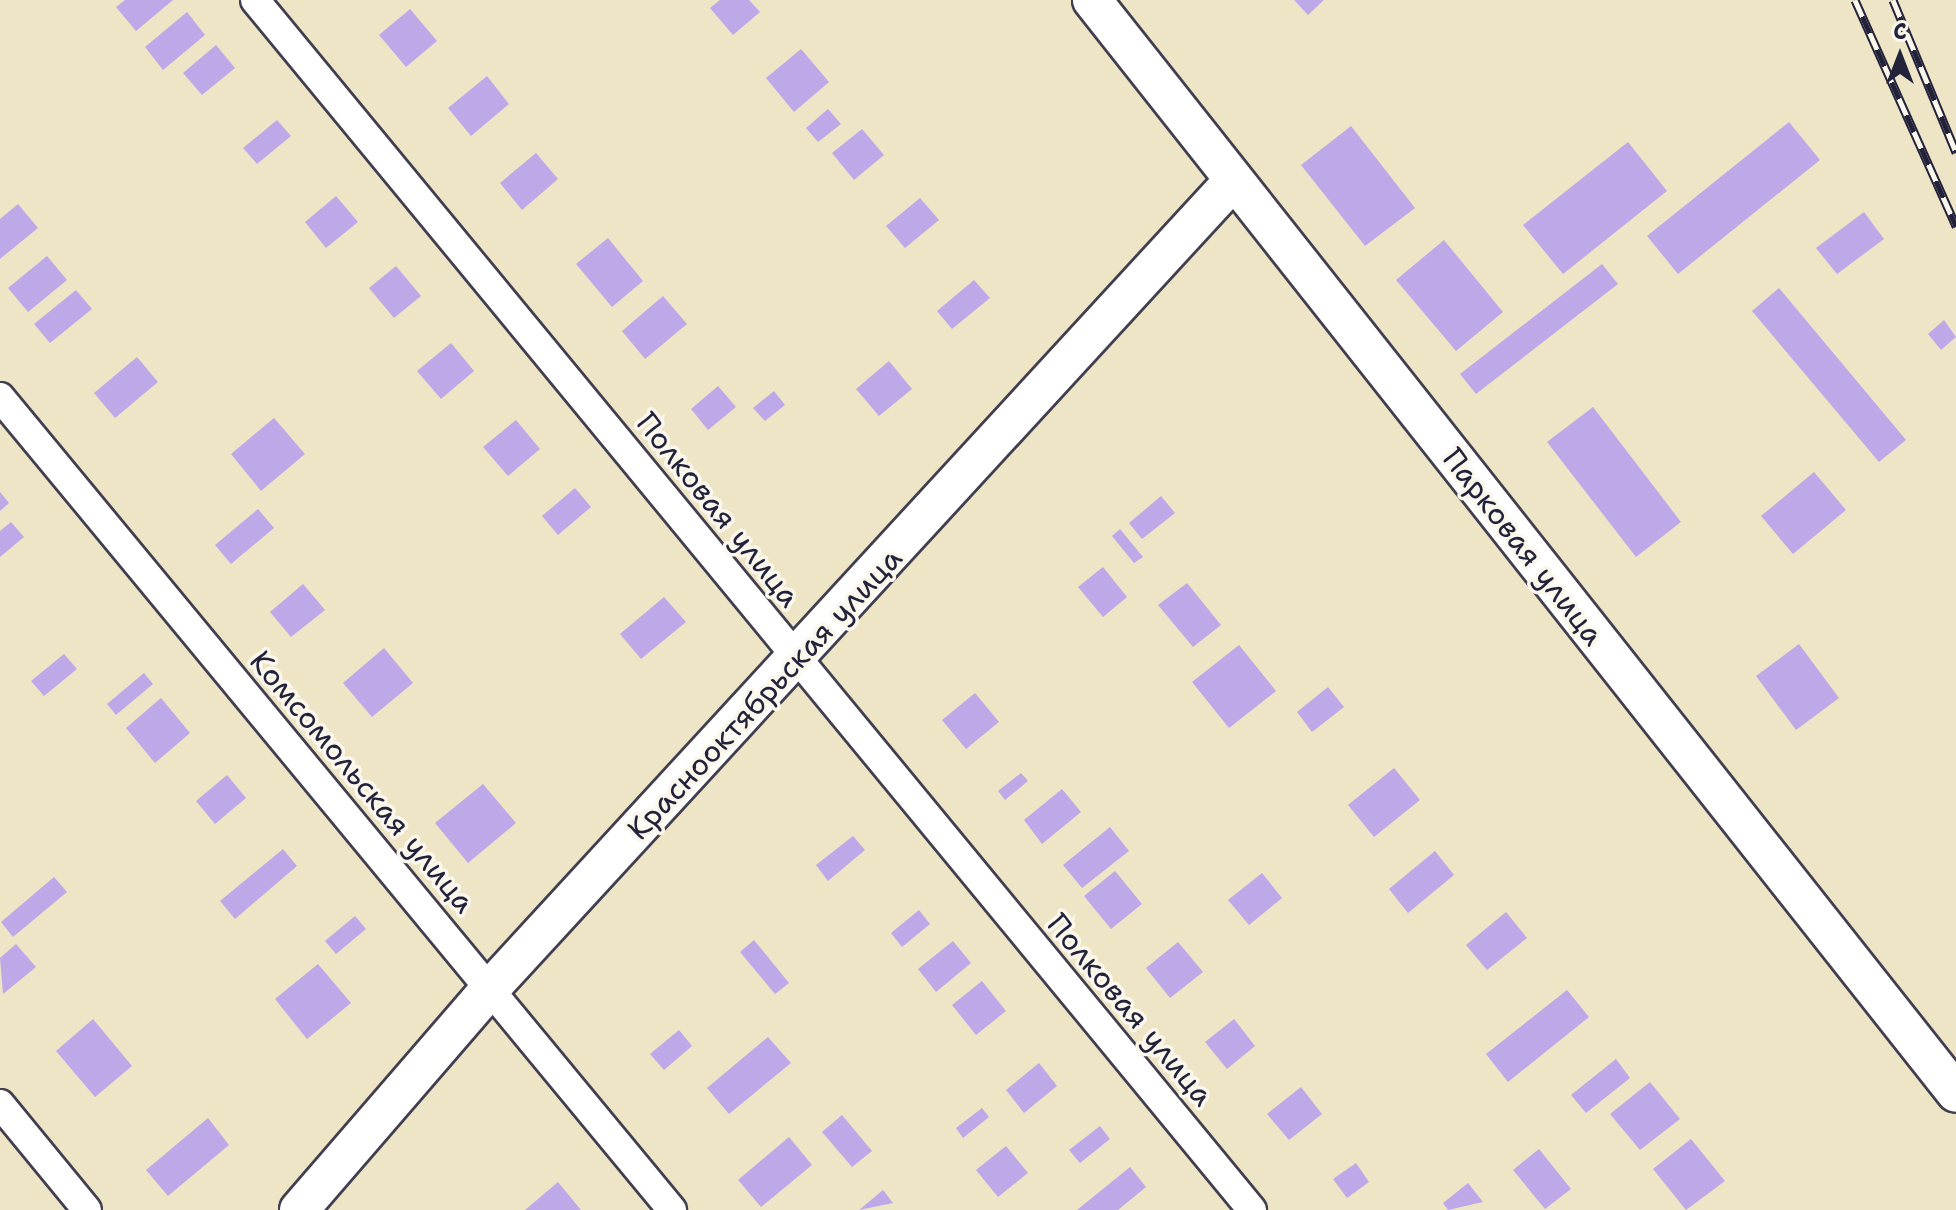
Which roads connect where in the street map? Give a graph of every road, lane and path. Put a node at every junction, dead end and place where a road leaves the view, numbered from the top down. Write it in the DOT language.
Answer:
graph roads {
  1 [pos="255,0"];
  2 [pos="1092,0"];
  3 [pos="1233,181"];
  4 [pos="0,397"];
  5 [pos="798,661"];
  6 [pos="489,990"];
  7 [pos="1956,1093"];
  8 [pos="0,1104"];
  9 [pos="87,1210"];
  10 [pos="299,1210"];
  11 [pos="672,1210"];
  12 [pos="1252,1210"];
  1 -- 5 [label="street, Полковая улица"];
  2 -- 3 [label="main road, Парковая улица"];
  3 -- 5 [label="main road, Краснооктябрьская улица"];
  3 -- 7 [label="main road, Парковая улица"];
  4 -- 6 [label="street, Комсомольская улица"];
  5 -- 6 [label="main road, Краснооктябрьская улица"];
  5 -- 12 [label="street, Полковая улица"];
  6 -- 10 [label="main road, Краснооктябрьская улица"];
  6 -- 11 [label="street, Комсомольская улица"];
  8 -- 9 [label="street"];
}
